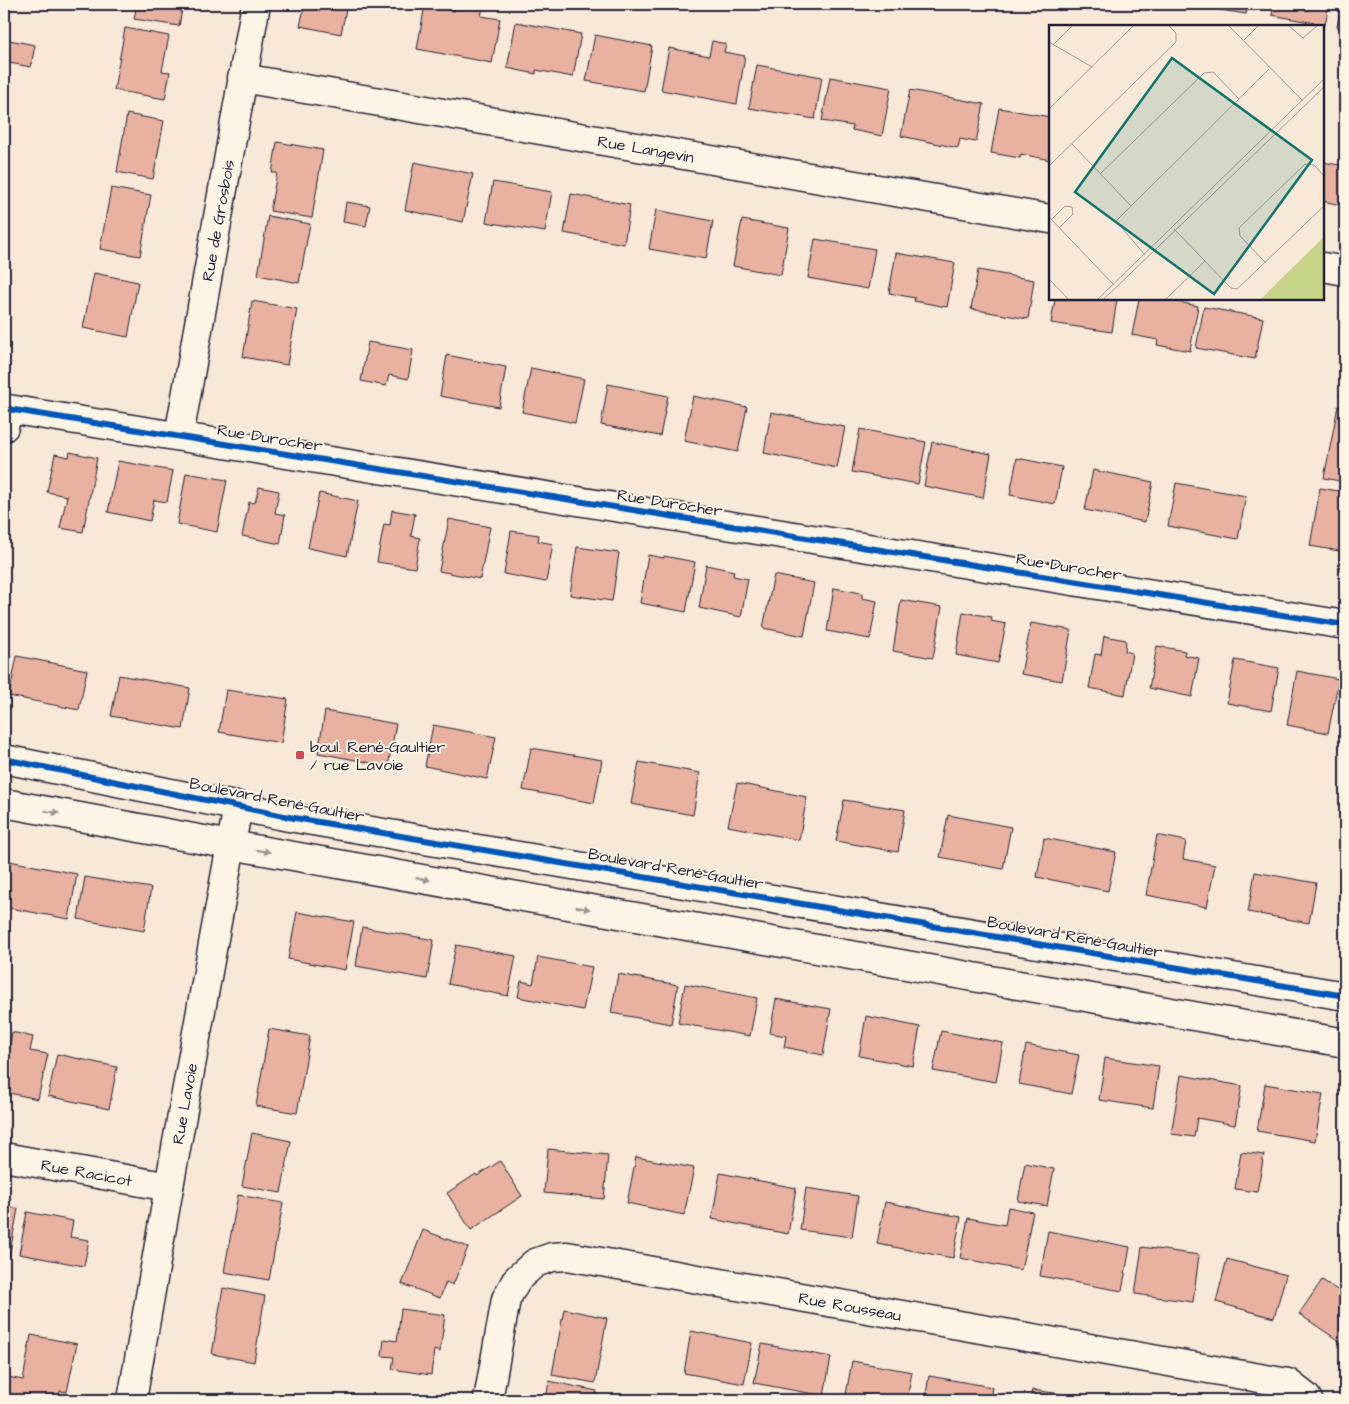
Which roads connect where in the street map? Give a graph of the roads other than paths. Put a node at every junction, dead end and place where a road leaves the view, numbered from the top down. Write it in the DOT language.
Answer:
graph roads {
  1 [pos="256,4"];
  2 [pos="242,78"];
  3 [pos="1049,219"];
  4 [pos="1324,267"];
  5 [pos="1345,271"];
  6 [pos="4,427"];
  7 [pos="179,436"];
  8 [pos="1345,625"];
  9 [pos="4,759"];
  10 [pos="4,803"];
  11 [pos="238,806"];
  12 [pos="230,845"];
  13 [pos="1345,996"];
  14 [pos="1345,1043"];
  15 [pos="4,1157"];
  16 [pos="169,1186"];
  17 [pos="132,1400"];
  18 [pos="488,1400"];
  19 [pos="1308,1400"];
  1 -- 2 [label="street, Rue de Grosbois"];
  2 -- 3 [label="street, Rue Langevin"];
  2 -- 7 [label="street, Rue de Grosbois"];
  4 -- 5 [label="street"];
  6 -- 7 [label="street, Rue Durocher"];
  7 -- 8 [label="street, Rue Durocher"];
  9 -- 11 [label="street, Boulevard René-Gaultier"];
  10 -- 12 [label="street, one-way"];
  11 -- 12 [label="street, Rue Lavoie"];
  11 -- 13 [label="street, Boulevard René-Gaultier"];
  12 -- 14 [label="street, one-way"];
  12 -- 16 [label="street, Rue Lavoie"];
  15 -- 16 [label="street, Rue Racicot"];
  16 -- 17 [label="street, Rue Lavoie"];
  18 -- 19 [label="street, Rue Rousseau"];
}
